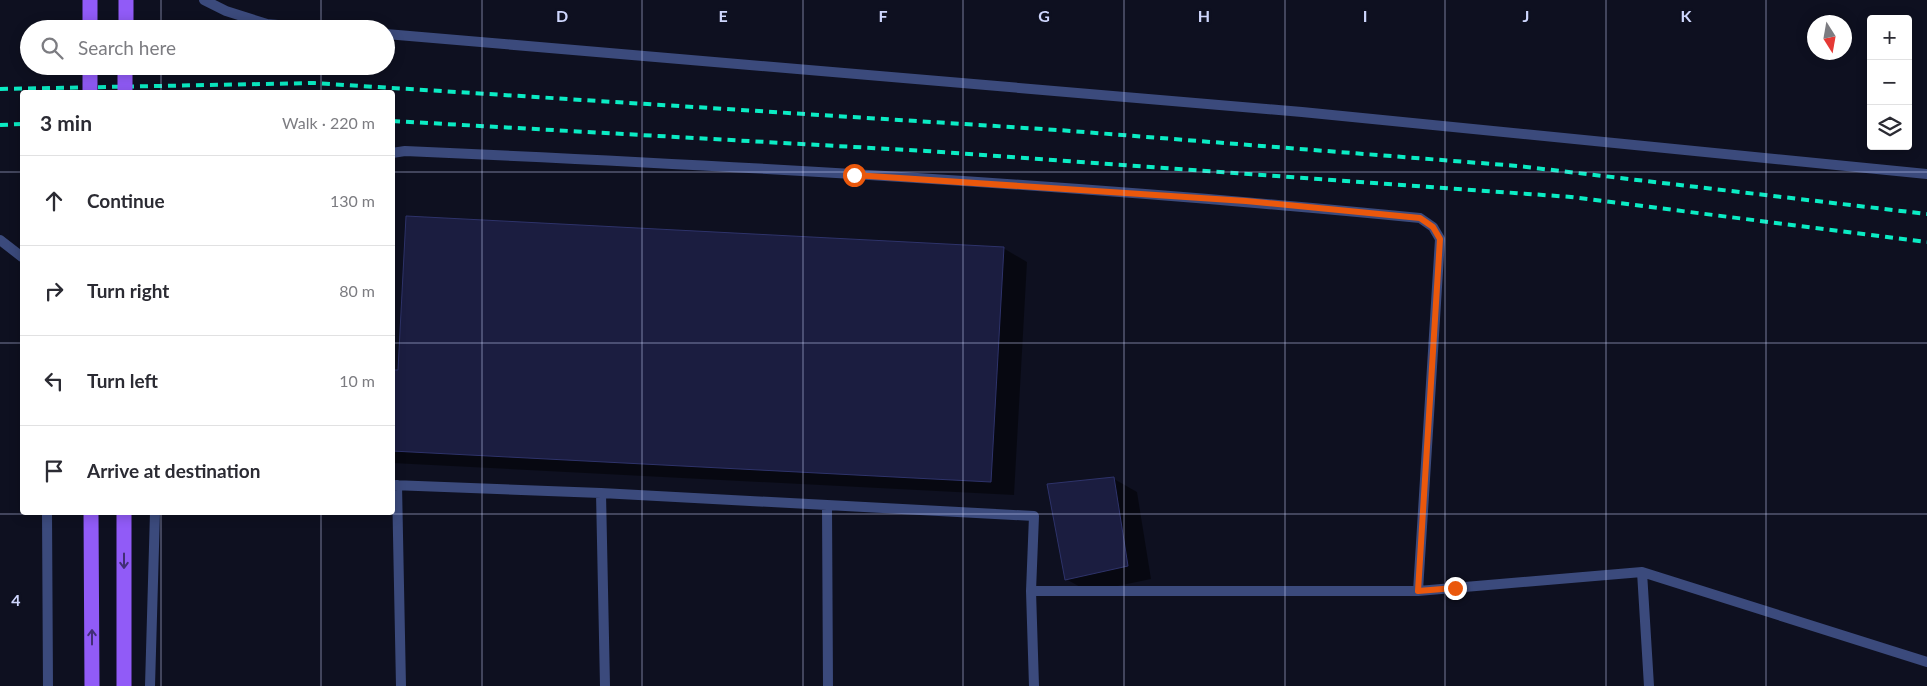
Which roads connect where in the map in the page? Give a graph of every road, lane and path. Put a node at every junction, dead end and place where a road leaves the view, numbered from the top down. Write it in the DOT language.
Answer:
graph roads {
  1 [pos="90,0"];
  2 [pos="126,0"];
  3 [pos="204,0"];
  4 [pos="90,20"];
  5 [pos="126,20"];
  6 [pos="254,20"];
  7 [pos="395,35"];
  8 [pos="90,75"];
  9 [pos="125,75"];
  10 [pos="90,90"];
  11 [pos="125,90"];
  12 [pos="395,153"];
  13 [pos="1927,174"];
  14 [pos="0,240"];
  15 [pos="20,255"];
  16 [pos="395,485"];
  17 [pos="601,493"];
  18 [pos="827,506"];
  19 [pos="47,515"];
  20 [pos="91,515"];
  21 [pos="124,515"];
  22 [pos="155,515"];
  23 [pos="1642,572"];
  24 [pos="1031,591"];
  25 [pos="1418,591"];
  26 [pos="1927,662"];
  27 [pos="48,686"];
  28 [pos="92,686"];
  29 [pos="124,686"];
  30 [pos="150,686"];
  31 [pos="401,686"];
  32 [pos="605,686"];
  33 [pos="828,686"];
  34 [pos="1034,686"];
  35 [pos="1648,686"];
  1 -- 4 [label="main road"];
  2 -- 5 [label="main road"];
  3 -- 6 [label="street"];
  7 -- 13 [label="street"];
  8 -- 10 [label="main road, bridge"];
  9 -- 11 [label="main road, bridge"];
  12 -- 25 [label="street"];
  14 -- 15 [label="street"];
  16 -- 17 [label="street"];
  16 -- 31 [label="street"];
  17 -- 18 [label="street"];
  17 -- 32 [label="street"];
  18 -- 24 [label="street"];
  18 -- 33 [label="street"];
  19 -- 27 [label="street"];
  28 -- 20 [label="main road, one-way"];
  21 -- 29 [label="main road, one-way"];
  22 -- 30 [label="street"];
  23 -- 25 [label="street"];
  23 -- 26 [label="street"];
  23 -- 35 [label="street"];
  24 -- 25 [label="street"];
  24 -- 34 [label="street"];
}
